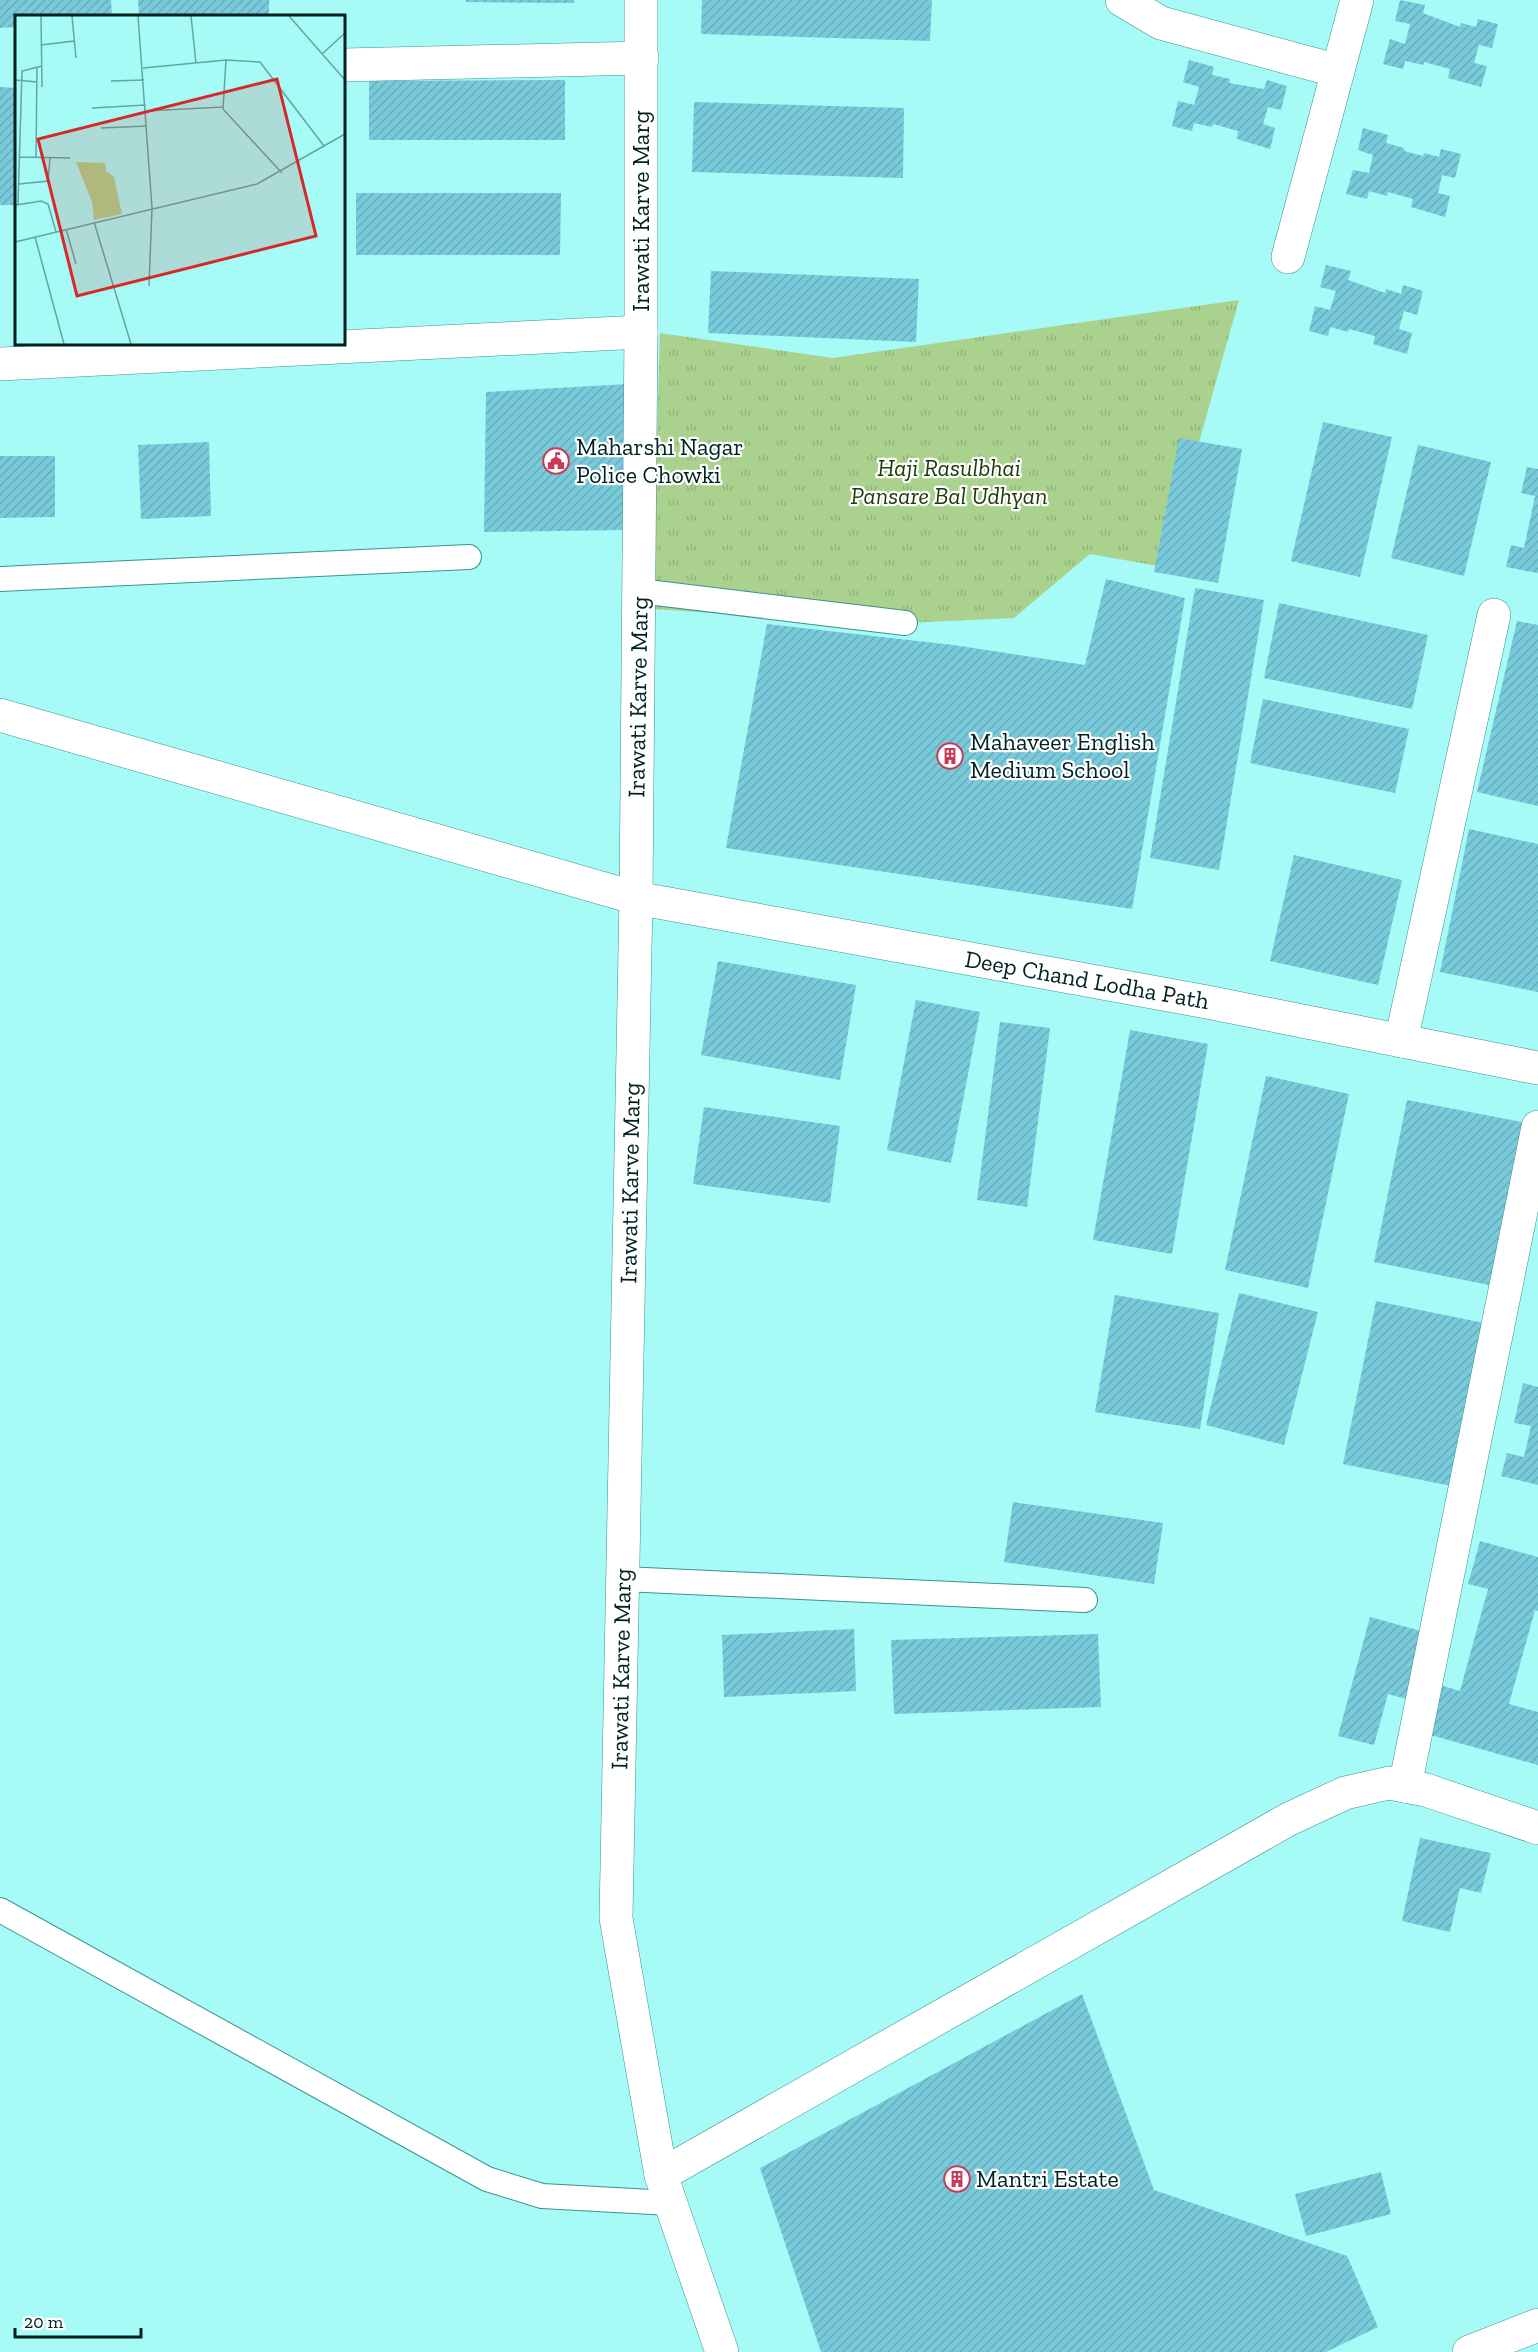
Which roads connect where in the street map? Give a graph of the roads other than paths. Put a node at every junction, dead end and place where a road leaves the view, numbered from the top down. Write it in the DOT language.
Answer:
graph roads {
  1 [pos="641,0"];
  2 [pos="1122,0"];
  3 [pos="1357,0"];
  4 [pos="642,58"];
  5 [pos="345,65"];
  6 [pos="1338,71"];
  7 [pos="1288,257"];
  8 [pos="641,332"];
  9 [pos="0,364"];
  10 [pos="469,557"];
  11 [pos="0,579"];
  12 [pos="639,591"];
  13 [pos="1494,615"];
  14 [pos="905,623"];
  15 [pos="0,716"];
  16 [pos="636,898"];
  17 [pos="1401,1041"];
  18 [pos="1538,1068"];
  19 [pos="1538,1127"];
  20 [pos="623,1579"];
  21 [pos="1085,1599"];
  22 [pos="1405,1786"];
  23 [pos="1538,1828"];
  24 [pos="0,1910"];
  25 [pos="665,2189"];
  26 [pos="1538,2325"];
  27 [pos="722,2352"];
  28 [pos="1469,2352"];
  1 -- 4 [label="street, Irawati Karve Marg"];
  2 -- 6 [label="street"];
  3 -- 6 [label="street"];
  4 -- 5 [label="street"];
  4 -- 8 [label="street, Irawati Karve Marg"];
  6 -- 7 [label="street"];
  8 -- 9 [label="street"];
  8 -- 12 [label="street, Irawati Karve Marg"];
  10 -- 11 [label="lane"];
  12 -- 14 [label="lane"];
  12 -- 16 [label="street, Irawati Karve Marg"];
  13 -- 17 [label="street"];
  15 -- 16 [label="street, Deep Chand Lodha Path"];
  16 -- 17 [label="street, Deep Chand Lodha Path"];
  16 -- 20 [label="street, Irawati Karve Marg"];
  17 -- 18 [label="street, Deep Chand Lodha Path"];
  19 -- 22 [label="street"];
  20 -- 21 [label="lane"];
  20 -- 25 [label="street, Irawati Karve Marg"];
  22 -- 23 [label="street"];
  22 -- 25 [label="street"];
  24 -- 25 [label="lane"];
  25 -- 27 [label="street, Irawati Karve Marg"];
  26 -- 28 [label="street"];
}
